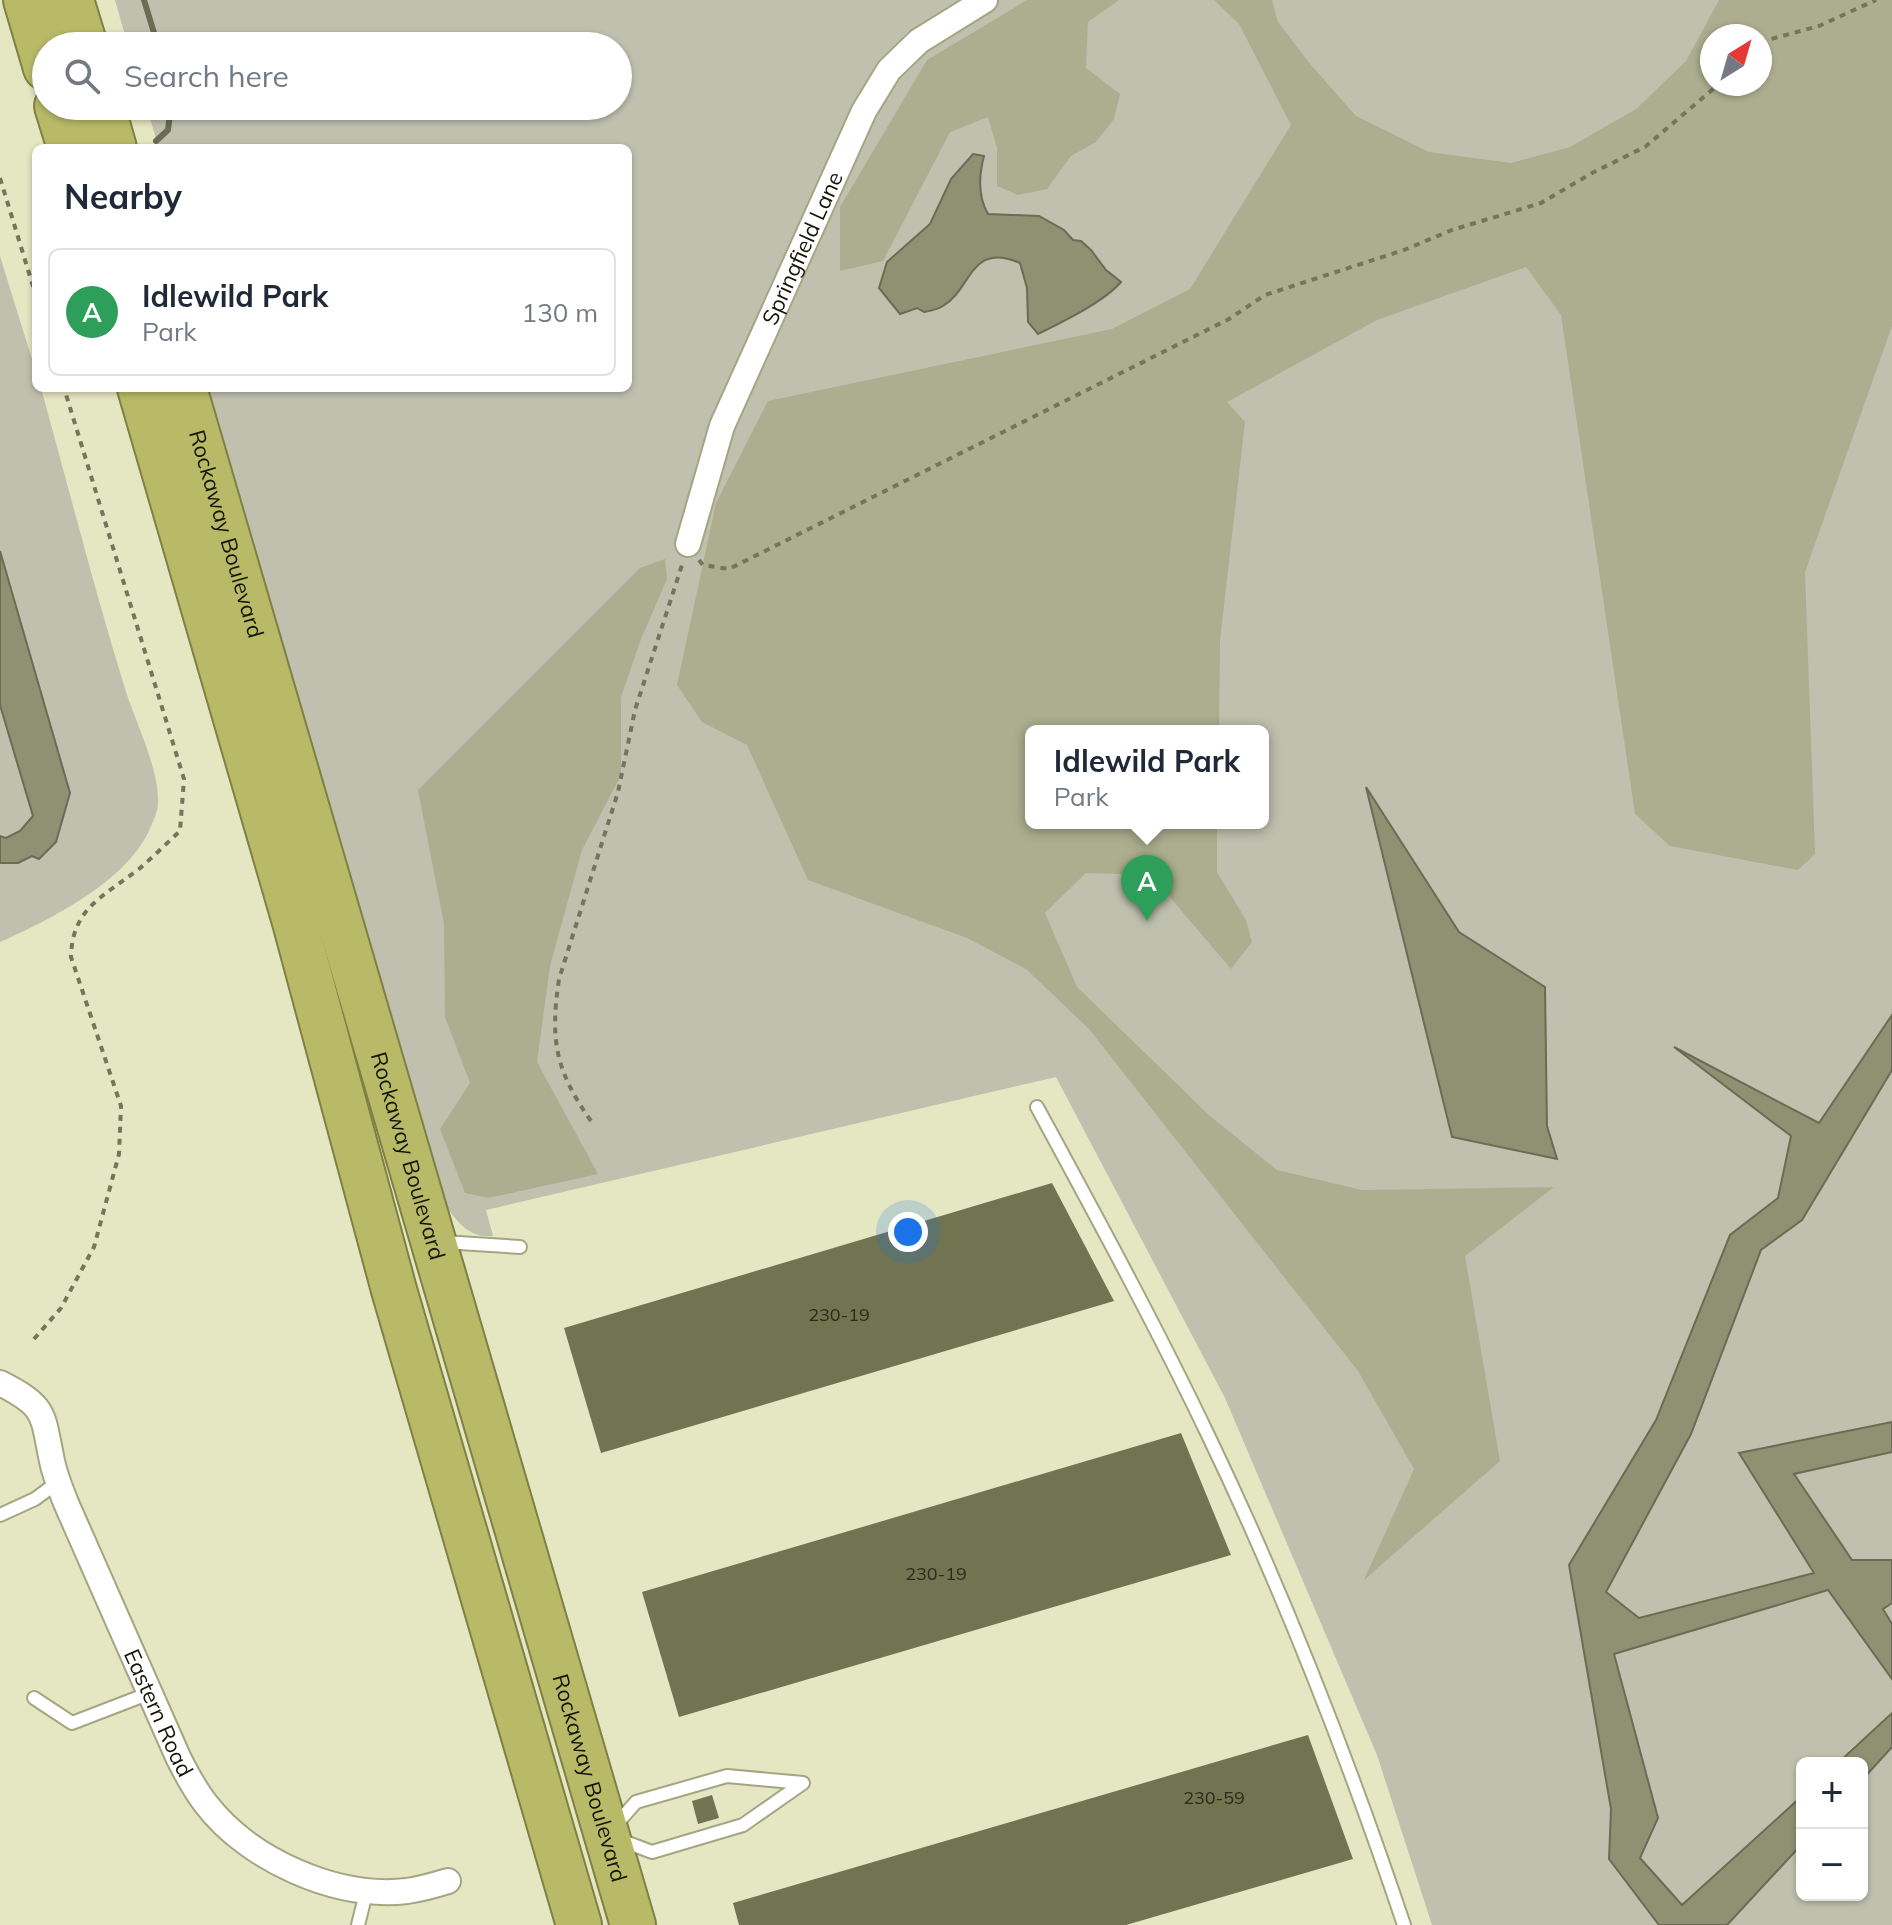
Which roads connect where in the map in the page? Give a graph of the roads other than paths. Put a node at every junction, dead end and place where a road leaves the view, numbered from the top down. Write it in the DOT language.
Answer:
graph roads {
  1 [pos="26,0"];
  2 [pos="71,0"];
  3 [pos="985,0"];
  4 [pos="35,32"];
  5 [pos="81,32"];
  6 [pos="61,120"];
  7 [pos="106,120"];
  8 [pos="69,144"];
  9 [pos="113,144"];
  10 [pos="141,392"];
  11 [pos="185,392"];
  12 [pos="688,544"];
  13 [pos="1037,1107"];
  14 [pos="434,1241"];
  15 [pos="520,1247"];
  16 [pos="0,1383"];
  17 [pos="58,1482"];
  18 [pos="0,1515"];
  19 [pos="150,1693"];
  20 [pos="34,1698"];
  21 [pos="607,1835"];
  22 [pos="448,1881"];
  23 [pos="367,1889"];
  24 [pos="358,1925"];
  25 [pos="579,1925"];
  26 [pos="633,1925"];
  27 [pos="1404,1925"];
  1 -- 4 [label="highway"];
  2 -- 5 [label="highway"];
  3 -- 12 [label="street, Springfield Lane"];
  6 -- 8 [label="highway"];
  7 -- 9 [label="highway"];
  10 -- 25 [label="highway, Rockaway Boulevard"];
  11 -- 14 [label="highway, Rockaway Boulevard"];
  13 -- 27 [label="lane"];
  14 -- 15 [label="lane"];
  14 -- 21 [label="highway, Rockaway Boulevard"];
  16 -- 17 [label="street, Eastern Road"];
  17 -- 18 [label="lane"];
  17 -- 19 [label="street, Eastern Road"];
  19 -- 20 [label="lane"];
  19 -- 23 [label="street, Eastern Road"];
  21 -- 21 [label="lane"];
  21 -- 26 [label="highway, Rockaway Boulevard"];
  22 -- 23 [label="street, Eastern Road"];
  23 -- 24 [label="lane"];
}
